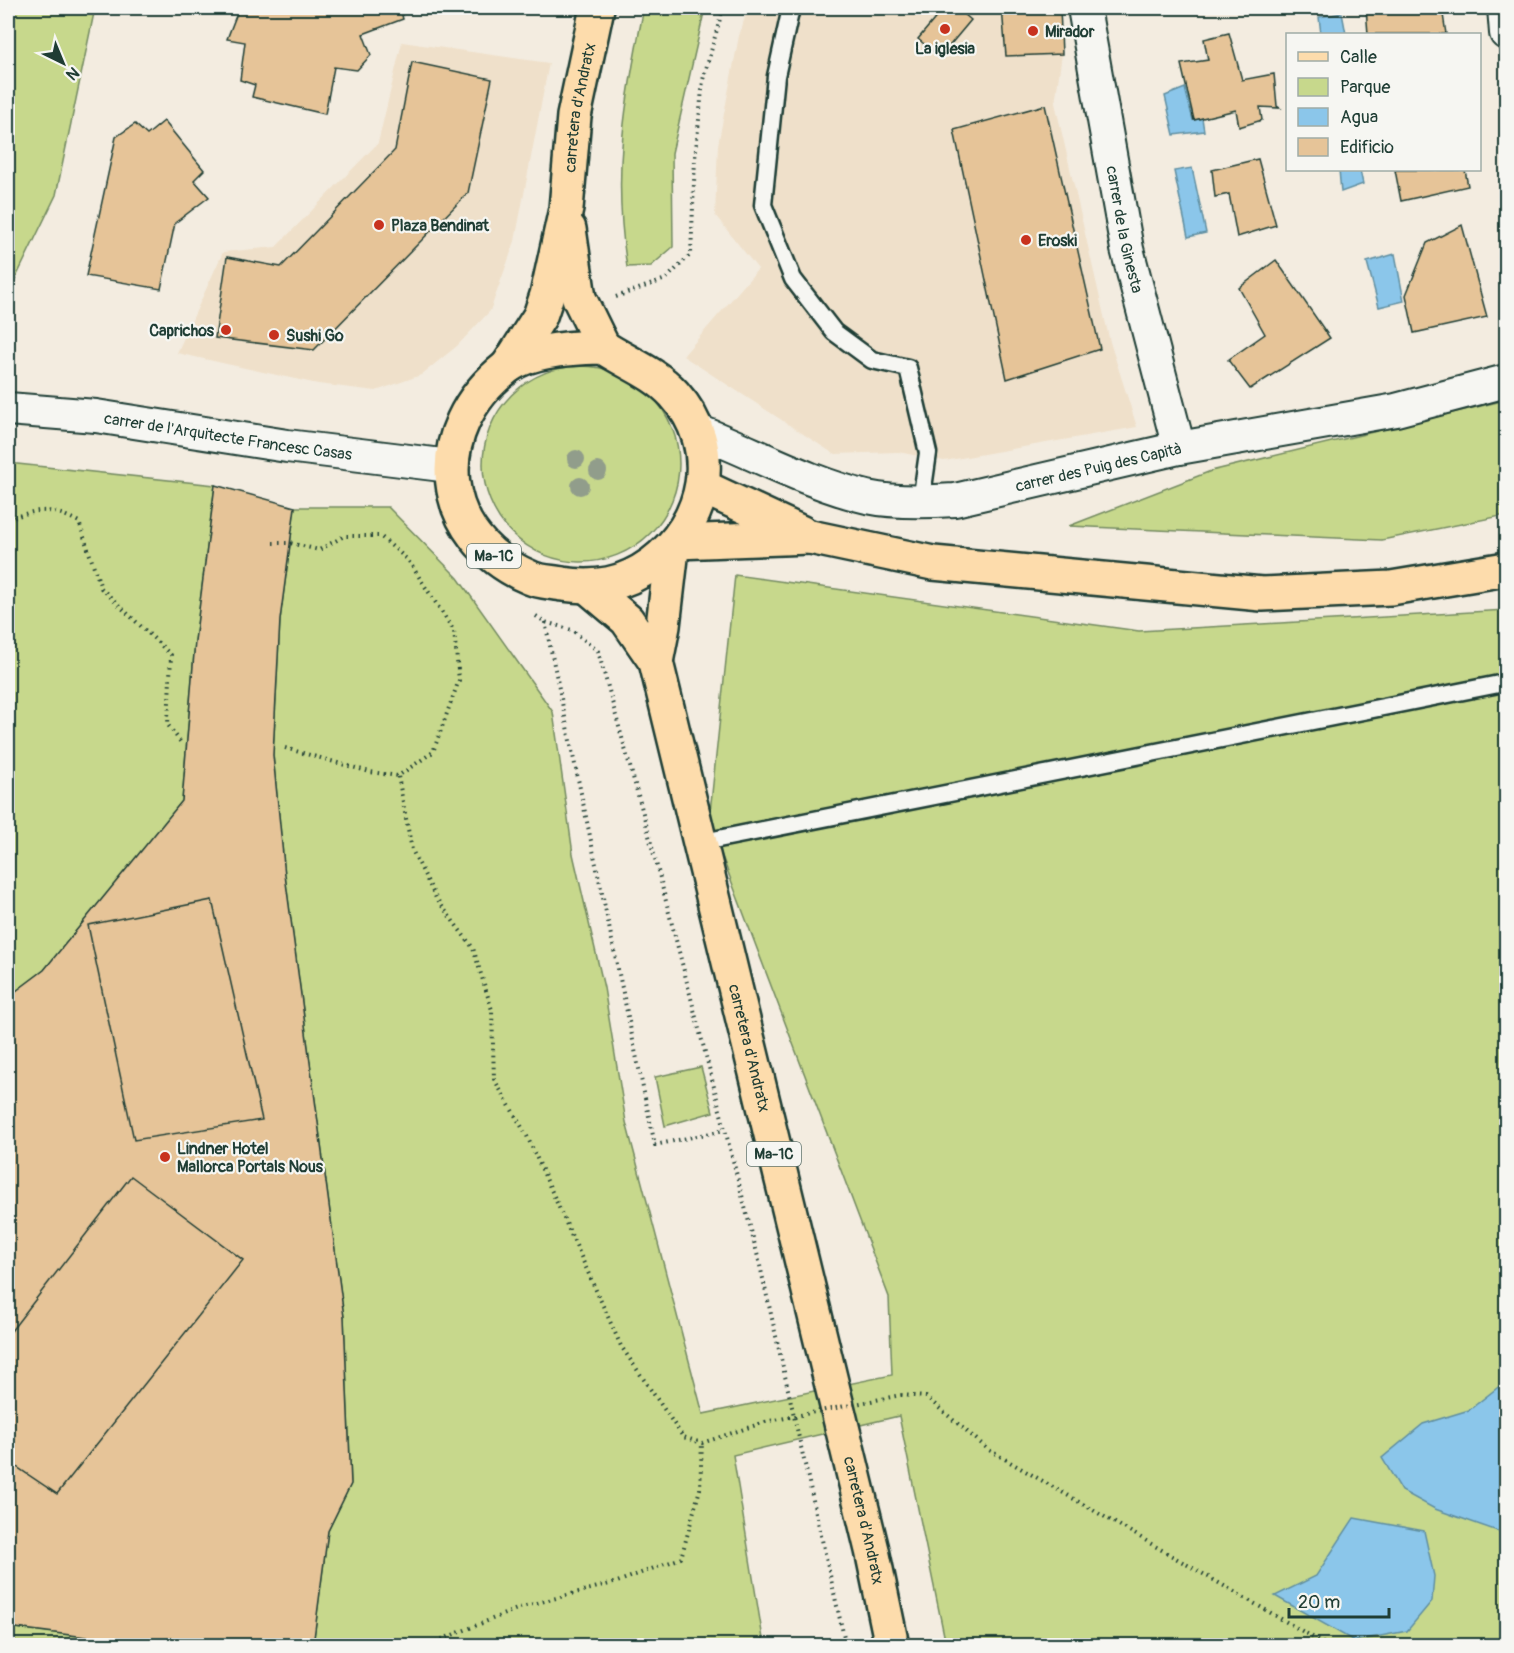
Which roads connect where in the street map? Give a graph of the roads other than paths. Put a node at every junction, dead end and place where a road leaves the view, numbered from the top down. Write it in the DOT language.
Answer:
graph roads {
  1 [pos="597,8"];
  2 [pos="791,8"];
  3 [pos="1084,8"];
  4 [pos="1503,8"];
  5 [pos="1506,33"];
  6 [pos="566,209"];
  7 [pos="603,347"];
  8 [pos="508,366"];
  9 [pos="1506,381"];
  10 [pos="8,409"];
  11 [pos="698,431"];
  12 [pos="1179,448"];
  13 [pos="450,466"];
  14 [pos="703,487"];
  15 [pos="921,502"];
  16 [pos="810,537"];
  17 [pos="674,546"];
  18 [pos="1506,569"];
  19 [pos="589,588"];
  20 [pos="656,662"];
  21 [pos="1504,683"];
  22 [pos="698,843"];
  23 [pos="892,1646"];
  1 -- 6 [label="main road, carretera d'Andratx / Ma-1C"];
  2 -- 15 [label="lane"];
  3 -- 12 [label="street, carrer de la Ginesta"];
  4 -- 5 [label="street"];
  6 -- 7 [label="main road, carretera d'Andratx / Ma-1C"];
  6 -- 8 [label="main road, carretera d'Andratx / Ma-1C"];
  7 -- 8 [label="main road, Ma-1C"];
  7 -- 11 [label="main road, Ma-1C"];
  8 -- 13 [label="main road, Ma-1C"];
  9 -- 12 [label="street, carrer des Puig des Capità"];
  10 -- 13 [label="street, carrer de l'Arquitecte Francesc Casas"];
  11 -- 14 [label="main road, Ma-1C"];
  11 -- 15 [label="street, carrer des Puig des Capità"];
  12 -- 15 [label="street, carrer des Puig des Capità"];
  13 -- 19 [label="main road, Ma-1C"];
  14 -- 16 [label="main road"];
  14 -- 17 [label="main road, Ma-1C"];
  16 -- 17 [label="main road"];
  16 -- 18 [label="main road"];
  17 -- 19 [label="main road, Ma-1C"];
  17 -- 20 [label="main road, carretera d'Andratx / Ma-1C"];
  19 -- 20 [label="main road, carretera d'Andratx / Ma-1C"];
  20 -- 22 [label="main road, carretera d'Andratx / Ma-1C"];
  21 -- 22 [label="lane"];
  22 -- 23 [label="main road, carretera d'Andratx / Ma-1C"];
}
